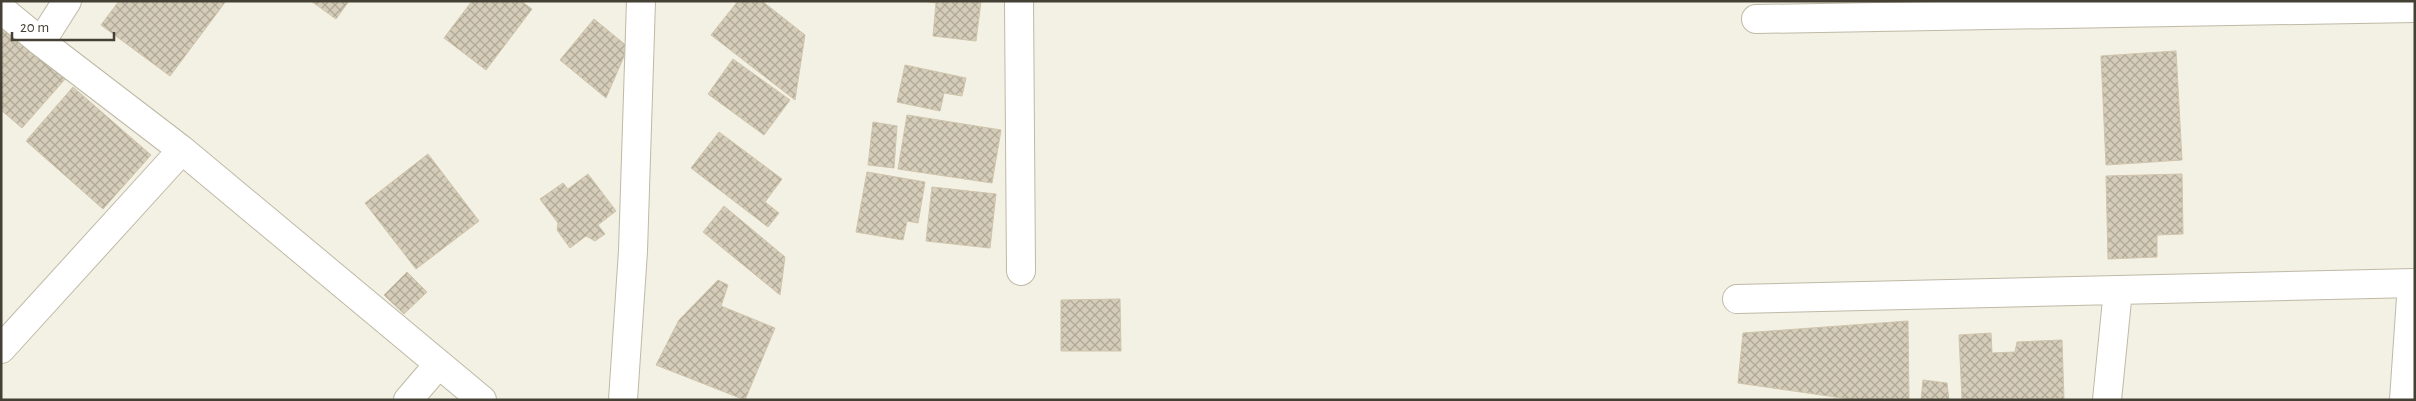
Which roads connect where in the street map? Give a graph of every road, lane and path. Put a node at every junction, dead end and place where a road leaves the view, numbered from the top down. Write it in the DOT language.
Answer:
graph roads {
  1 [pos="67,1"];
  2 [pos="641,1"];
  3 [pos="1019,1"];
  4 [pos="2415,8"];
  5 [pos="1,10"];
  6 [pos="1756,19"];
  7 [pos="41,42"];
  8 [pos="182,150"];
  9 [pos="1021,271"];
  10 [pos="2413,283"];
  11 [pos="2118,290"];
  12 [pos="1738,298"];
  13 [pos="1,349"];
  14 [pos="438,365"];
  15 [pos="408,400"];
  16 [pos="482,400"];
  17 [pos="623,400"];
  18 [pos="2108,400"];
  19 [pos="2404,400"];
  1 -- 7 [label="street"];
  2 -- 17 [label="street"];
  3 -- 9 [label="street"];
  4 -- 6 [label="street"];
  5 -- 7 [label="street"];
  7 -- 8 [label="street"];
  8 -- 13 [label="street"];
  8 -- 14 [label="street"];
  10 -- 11 [label="street"];
  10 -- 19 [label="street"];
  11 -- 12 [label="street"];
  11 -- 18 [label="street"];
  14 -- 15 [label="street"];
  14 -- 16 [label="street"];
}
